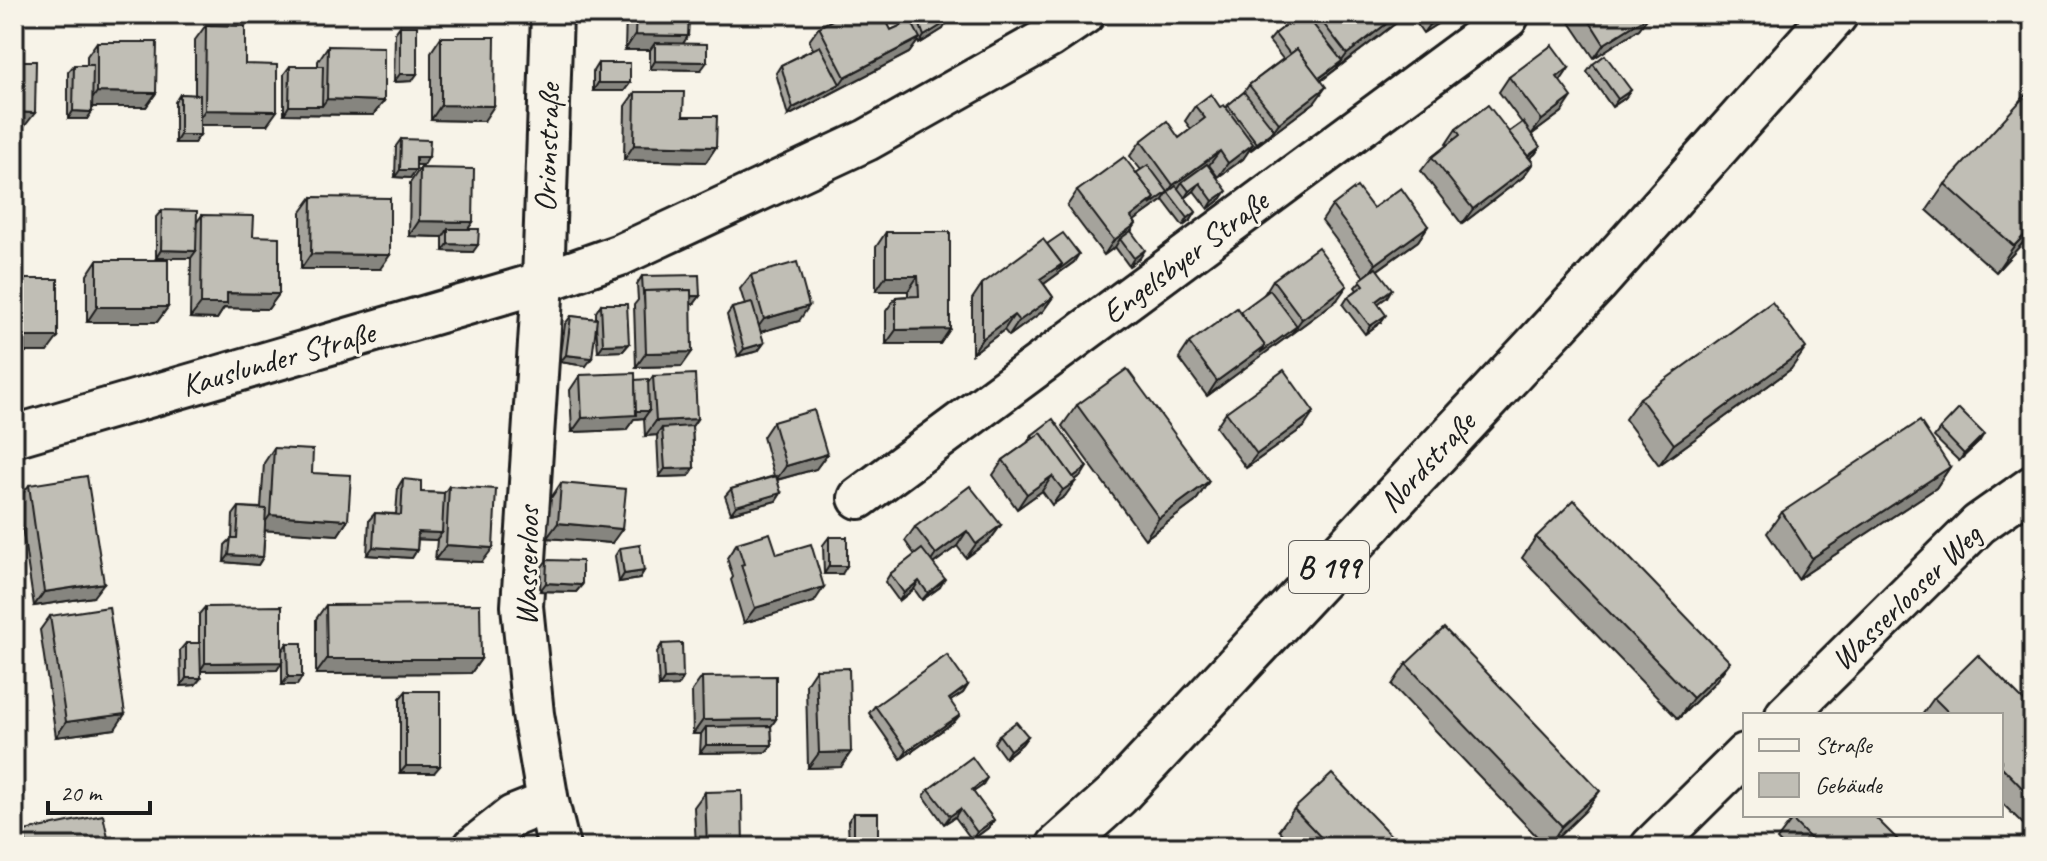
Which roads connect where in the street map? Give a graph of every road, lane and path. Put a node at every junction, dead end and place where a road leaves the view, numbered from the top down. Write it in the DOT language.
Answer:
graph roads {
  1 [pos="552,14"];
  2 [pos="1084,14"];
  3 [pos="1509,14"];
  4 [pos="1835,14"];
  5 [pos="1865,14"];
  6 [pos="543,282"];
  7 [pos="1595,283"];
  8 [pos="14,436"];
  9 [pos="2033,486"];
  10 [pos="859,498"];
  11 [pos="1788,713"];
  12 [pos="1743,756"];
  13 [pos="548,802"];
  14 [pos="474,847"];
  15 [pos="559,847"];
  16 [pos="1059,847"];
  17 [pos="1651,847"];
  1 -- 6 [label="street, Orionstraße"];
  2 -- 6 [label="street"];
  3 -- 10 [label="street, Engelsbyer Straße"];
  4 -- 7 [label="main road, Nordstraße / B 199"];
  5 -- 7 [label="main road, Nordstraße / B 199"];
  6 -- 8 [label="street, Kauslunder Straße"];
  6 -- 13 [label="street, Wasserloos"];
  7 -- 16 [label="main road, Nordstraße / B 199"];
  9 -- 11 [label="street, Wasserlooser Weg"];
  12 -- 17 [label="street"];
  13 -- 14 [label="street"];
  13 -- 15 [label="street, Wasserloos"];
}
